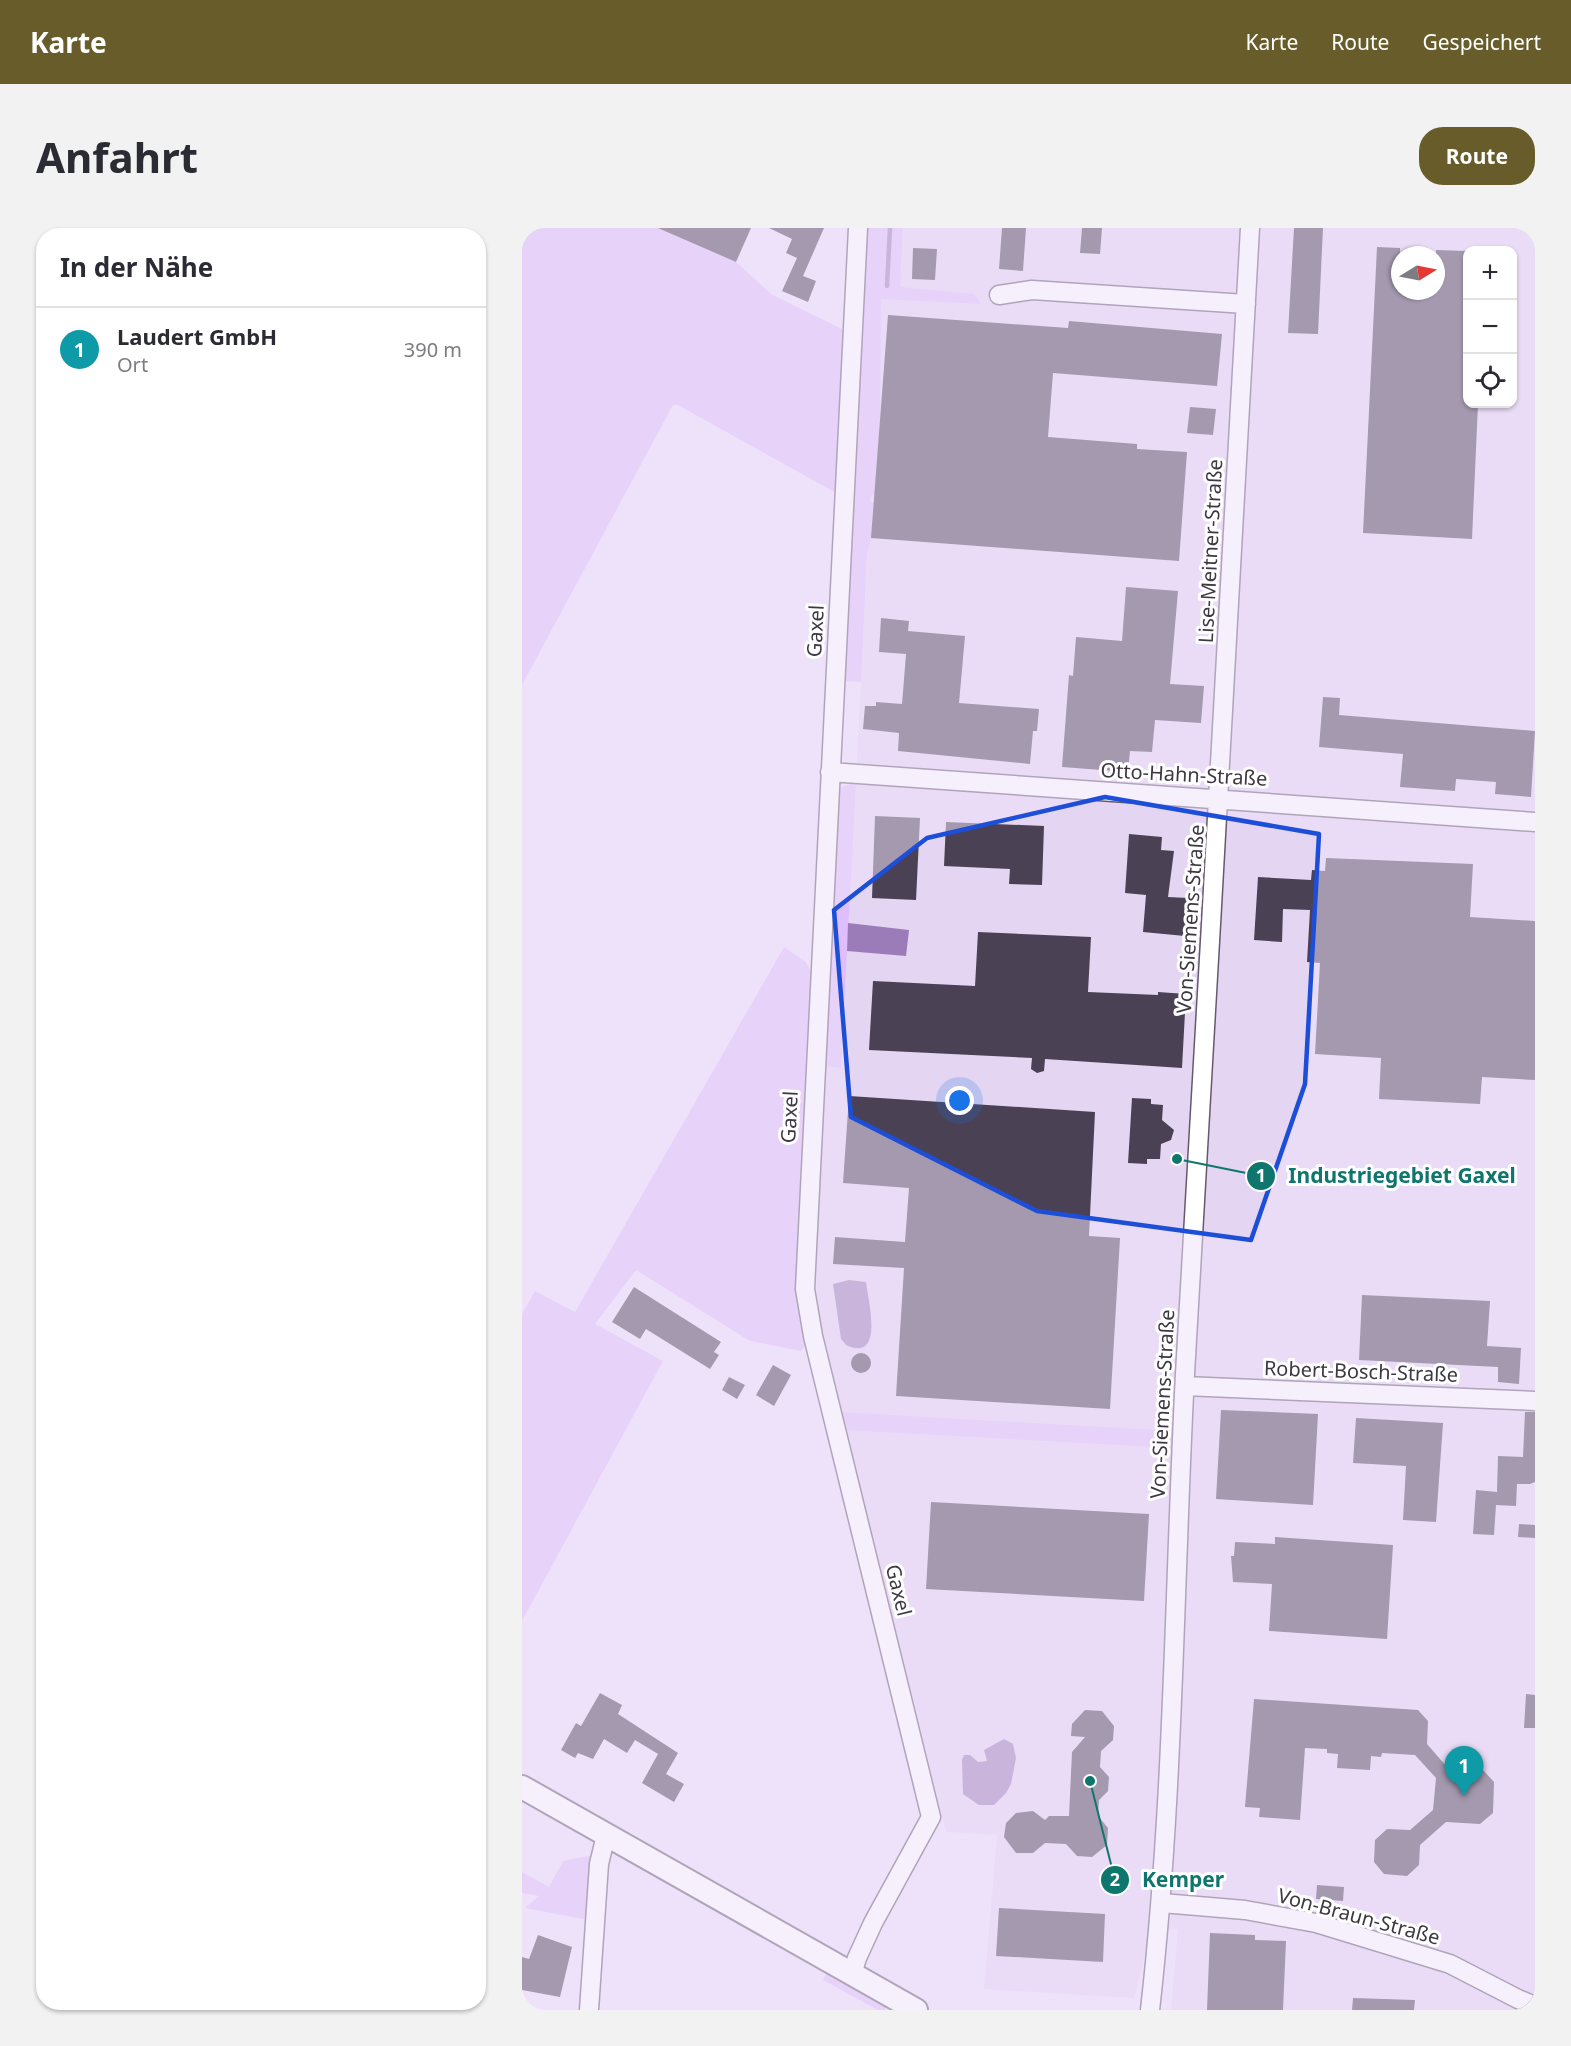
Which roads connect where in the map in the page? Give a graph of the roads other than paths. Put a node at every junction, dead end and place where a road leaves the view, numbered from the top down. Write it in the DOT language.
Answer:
graph roads {
  1 [pos="858,228"];
  2 [pos="1250,228"];
  3 [pos="999,295"];
  4 [pos="1246,304"];
  5 [pos="830,772"];
  6 [pos="1220,801"];
  7 [pos="1535,822"];
  8 [pos="1185,1386"];
  9 [pos="1535,1401"];
  10 [pos="522,1787"];
  11 [pos="606,1835"];
  12 [pos="1162,1903"];
  13 [pos="852,1974"];
  14 [pos="1535,2006"];
  15 [pos="589,2010"];
  16 [pos="916,2010"];
  17 [pos="1150,2010"];
  1 -- 5 [label="street, Gaxel"];
  2 -- 4 [label="street, Lise-Meitner-Straße"];
  3 -- 4 [label="street"];
  4 -- 6 [label="street, Lise-Meitner-Straße"];
  5 -- 6 [label="street, Otto-Hahn-Straße"];
  5 -- 13 [label="street, Gaxel"];
  6 -- 7 [label="street, Otto-Hahn-Straße"];
  6 -- 8 [label="street, Von-Siemens-Straße"];
  8 -- 9 [label="street, Robert-Bosch-Straße"];
  8 -- 12 [label="street, Von-Siemens-Straße"];
  10 -- 11 [label="street"];
  11 -- 13 [label="street"];
  11 -- 15 [label="street"];
  12 -- 14 [label="street, Von-Braun-Straße"];
  12 -- 17 [label="street, Von-Siemens-Straße"];
  13 -- 16 [label="street"];
}
